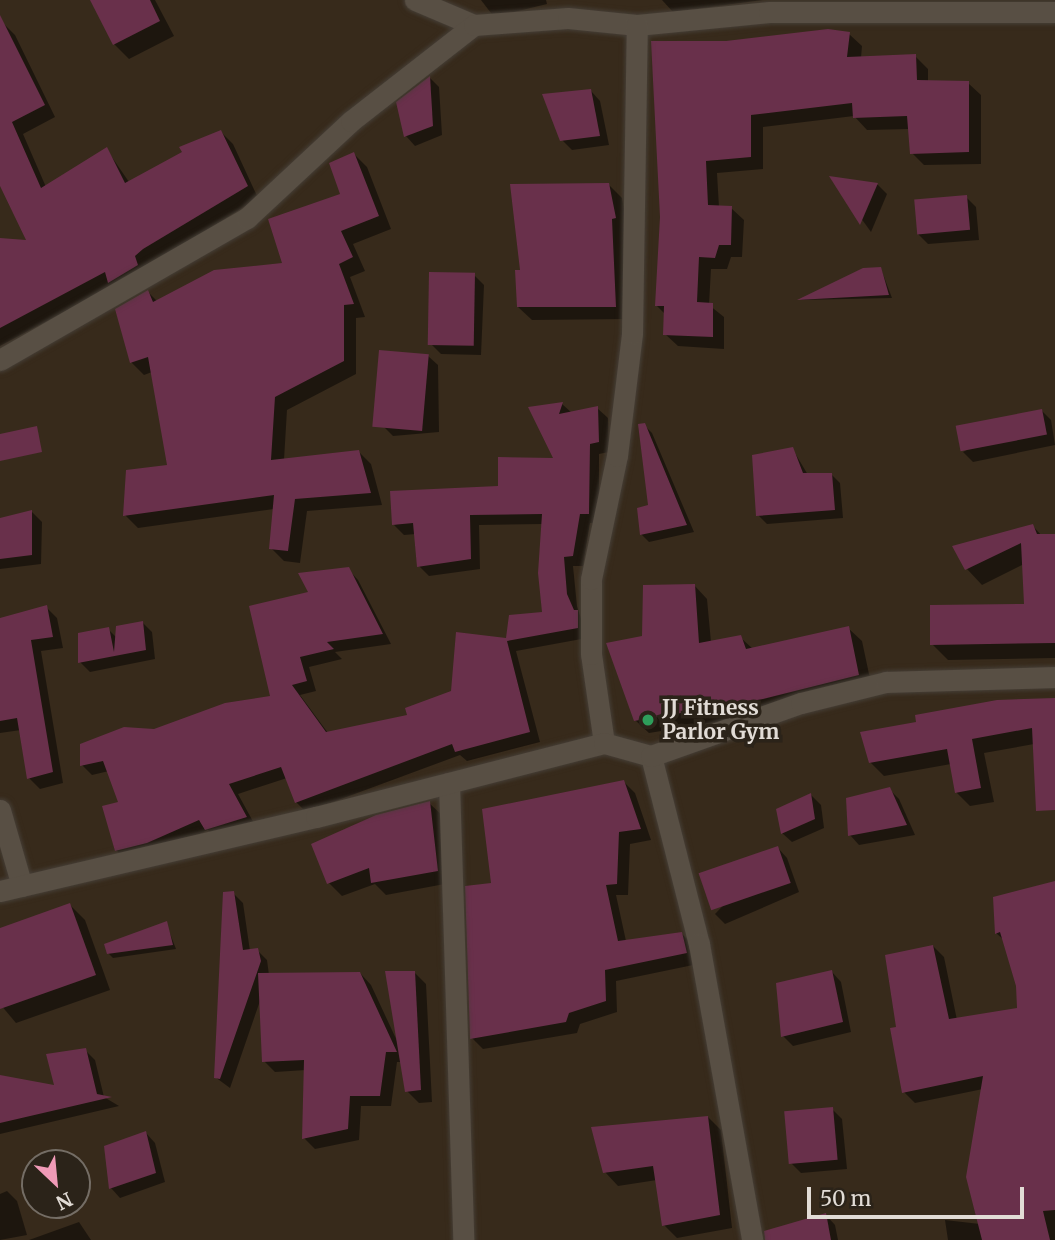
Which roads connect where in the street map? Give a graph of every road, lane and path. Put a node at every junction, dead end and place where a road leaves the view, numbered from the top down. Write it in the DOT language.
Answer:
graph roads {
  1 [pos="415,0"];
  2 [pos="1055,12"];
  3 [pos="474,24"];
  4 [pos="637,26"];
  5 [pos="0,360"];
  6 [pos="1055,677"];
  7 [pos="604,743"];
  8 [pos="651,756"];
  9 [pos="449,783"];
  10 [pos="0,810"];
  11 [pos="22,886"];
  12 [pos="0,891"];
  13 [pos="463,1240"];
  14 [pos="752,1240"];
  1 -- 3 [label="street"];
  2 -- 4 [label="street"];
  3 -- 4 [label="street"];
  3 -- 5 [label="street"];
  4 -- 7 [label="street"];
  6 -- 8 [label="street"];
  7 -- 8 [label="street"];
  7 -- 9 [label="street"];
  8 -- 14 [label="street"];
  9 -- 11 [label="street"];
  9 -- 13 [label="street"];
  10 -- 11 [label="street"];
  11 -- 12 [label="street"];
}
